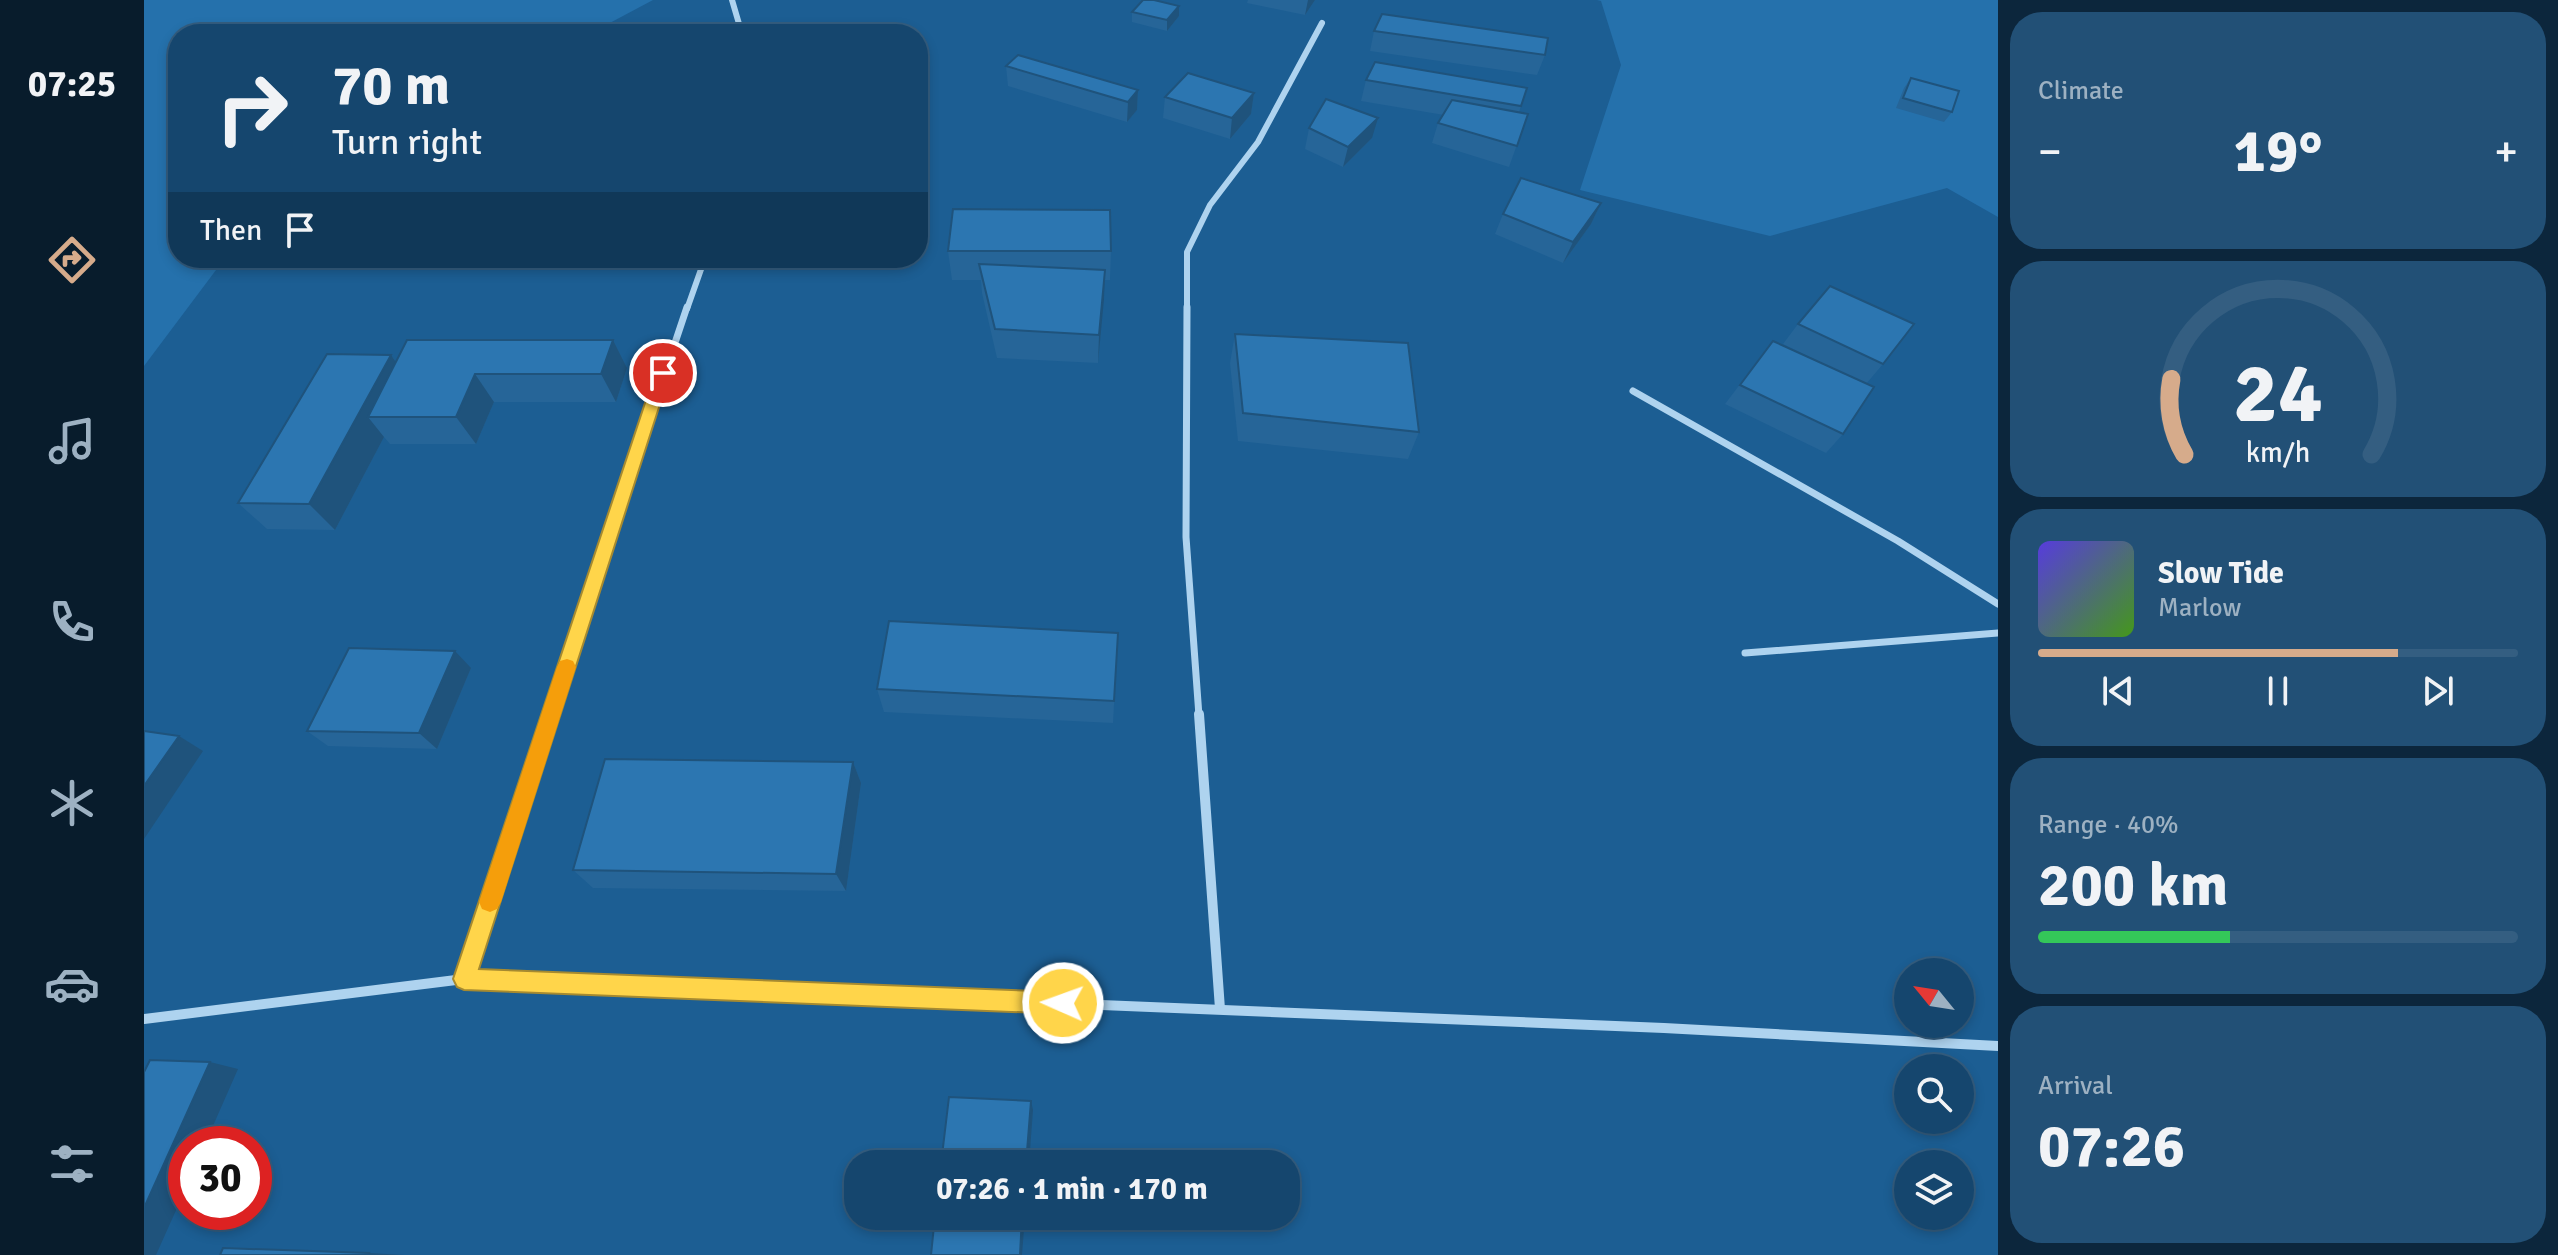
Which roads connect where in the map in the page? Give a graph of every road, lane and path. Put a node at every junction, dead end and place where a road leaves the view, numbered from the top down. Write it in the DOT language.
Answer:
graph roads {
  1 [pos="732,0"];
  2 [pos="1322,23"];
  3 [pos="739,24"];
  4 [pos="701,268"];
  5 [pos="1633,391"];
  6 [pos="1998,604"];
  7 [pos="1998,633"];
  8 [pos="1745,653"];
  9 [pos="464,979"];
  10 [pos="1220,1009"];
  11 [pos="144,1019"];
  12 [pos="1998,1046"];
  1 -- 3 [label="street"];
  2 -- 10 [label="street"];
  4 -- 9 [label="street"];
  5 -- 6 [label="street"];
  7 -- 8 [label="street"];
  9 -- 10 [label="street"];
  9 -- 11 [label="street"];
  10 -- 12 [label="street"];
}
